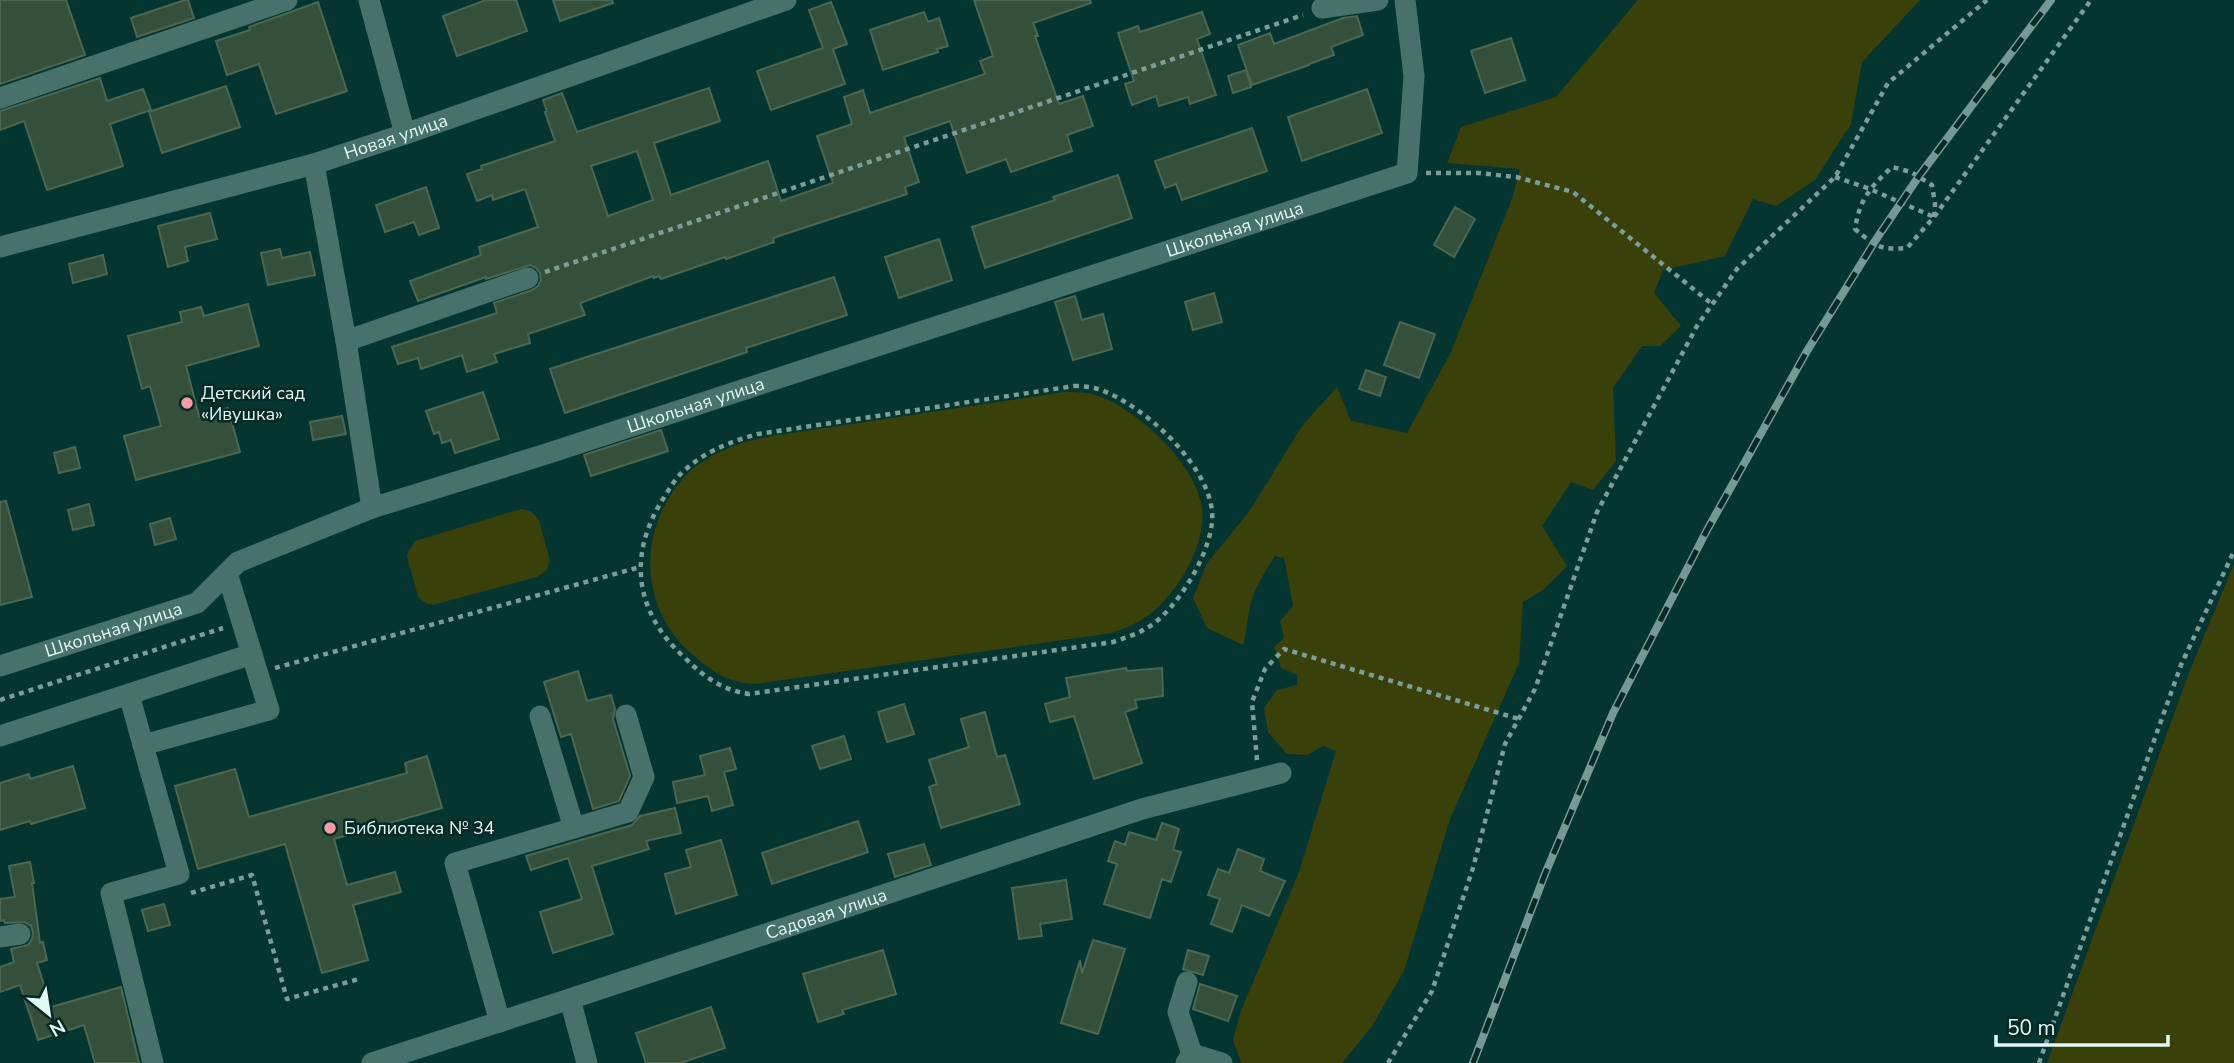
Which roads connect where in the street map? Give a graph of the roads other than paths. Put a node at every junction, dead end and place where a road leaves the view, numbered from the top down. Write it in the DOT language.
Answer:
graph roads {
  1 [pos="287,0"];
  2 [pos="369,0"];
  3 [pos="786,0"];
  4 [pos="1378,0"];
  5 [pos="1405,0"];
  6 [pos="1322,8"];
  7 [pos="0,98"];
  8 [pos="405,134"];
  9 [pos="314,164"];
  10 [pos="0,247"];
  11 [pos="528,278"];
  12 [pos="346,341"];
  13 [pos="372,508"];
  14 [pos="227,573"];
  15 [pos="255,663"];
  16 [pos="0,666"];
  17 [pos="129,694"];
  18 [pos="626,715"];
  19 [pos="540,716"];
  20 [pos="0,736"];
  21 [pos="143,745"];
  22 [pos="1281,773"];
  23 [pos="574,828"];
  24 [pos="1187,982"];
  25 [pos="570,999"];
  26 [pos="500,1022"];
  27 [pos="1189,1059"];
  28 [pos="153,1063"];
  29 [pos="372,1063"];
  30 [pos="587,1063"];
  31 [pos="1222,1063"];
  1 -- 7 [label="street"];
  2 -- 8 [label="street"];
  3 -- 8 [label="street, Новая улица"];
  4 -- 6 [label="street"];
  5 -- 13 [label="street, Школьная улица"];
  8 -- 9 [label="street, Новая улица"];
  9 -- 10 [label="street, Новая улица"];
  9 -- 12 [label="street"];
  11 -- 12 [label="street"];
  12 -- 13 [label="street"];
  13 -- 14 [label="street, Школьная улица"];
  14 -- 15 [label="street"];
  14 -- 16 [label="street, Школьная улица"];
  15 -- 17 [label="street"];
  15 -- 21 [label="street"];
  17 -- 20 [label="street"];
  17 -- 21 [label="street"];
  18 -- 23 [label="street"];
  19 -- 23 [label="street"];
  21 -- 28 [label="street"];
  22 -- 25 [label="street, Садовая улица"];
  23 -- 26 [label="street"];
  24 -- 27 [label="street"];
  25 -- 26 [label="street, Садовая улица"];
  25 -- 30 [label="street"];
  26 -- 29 [label="street, Садовая улица"];
  27 -- 31 [label="street"];
}
